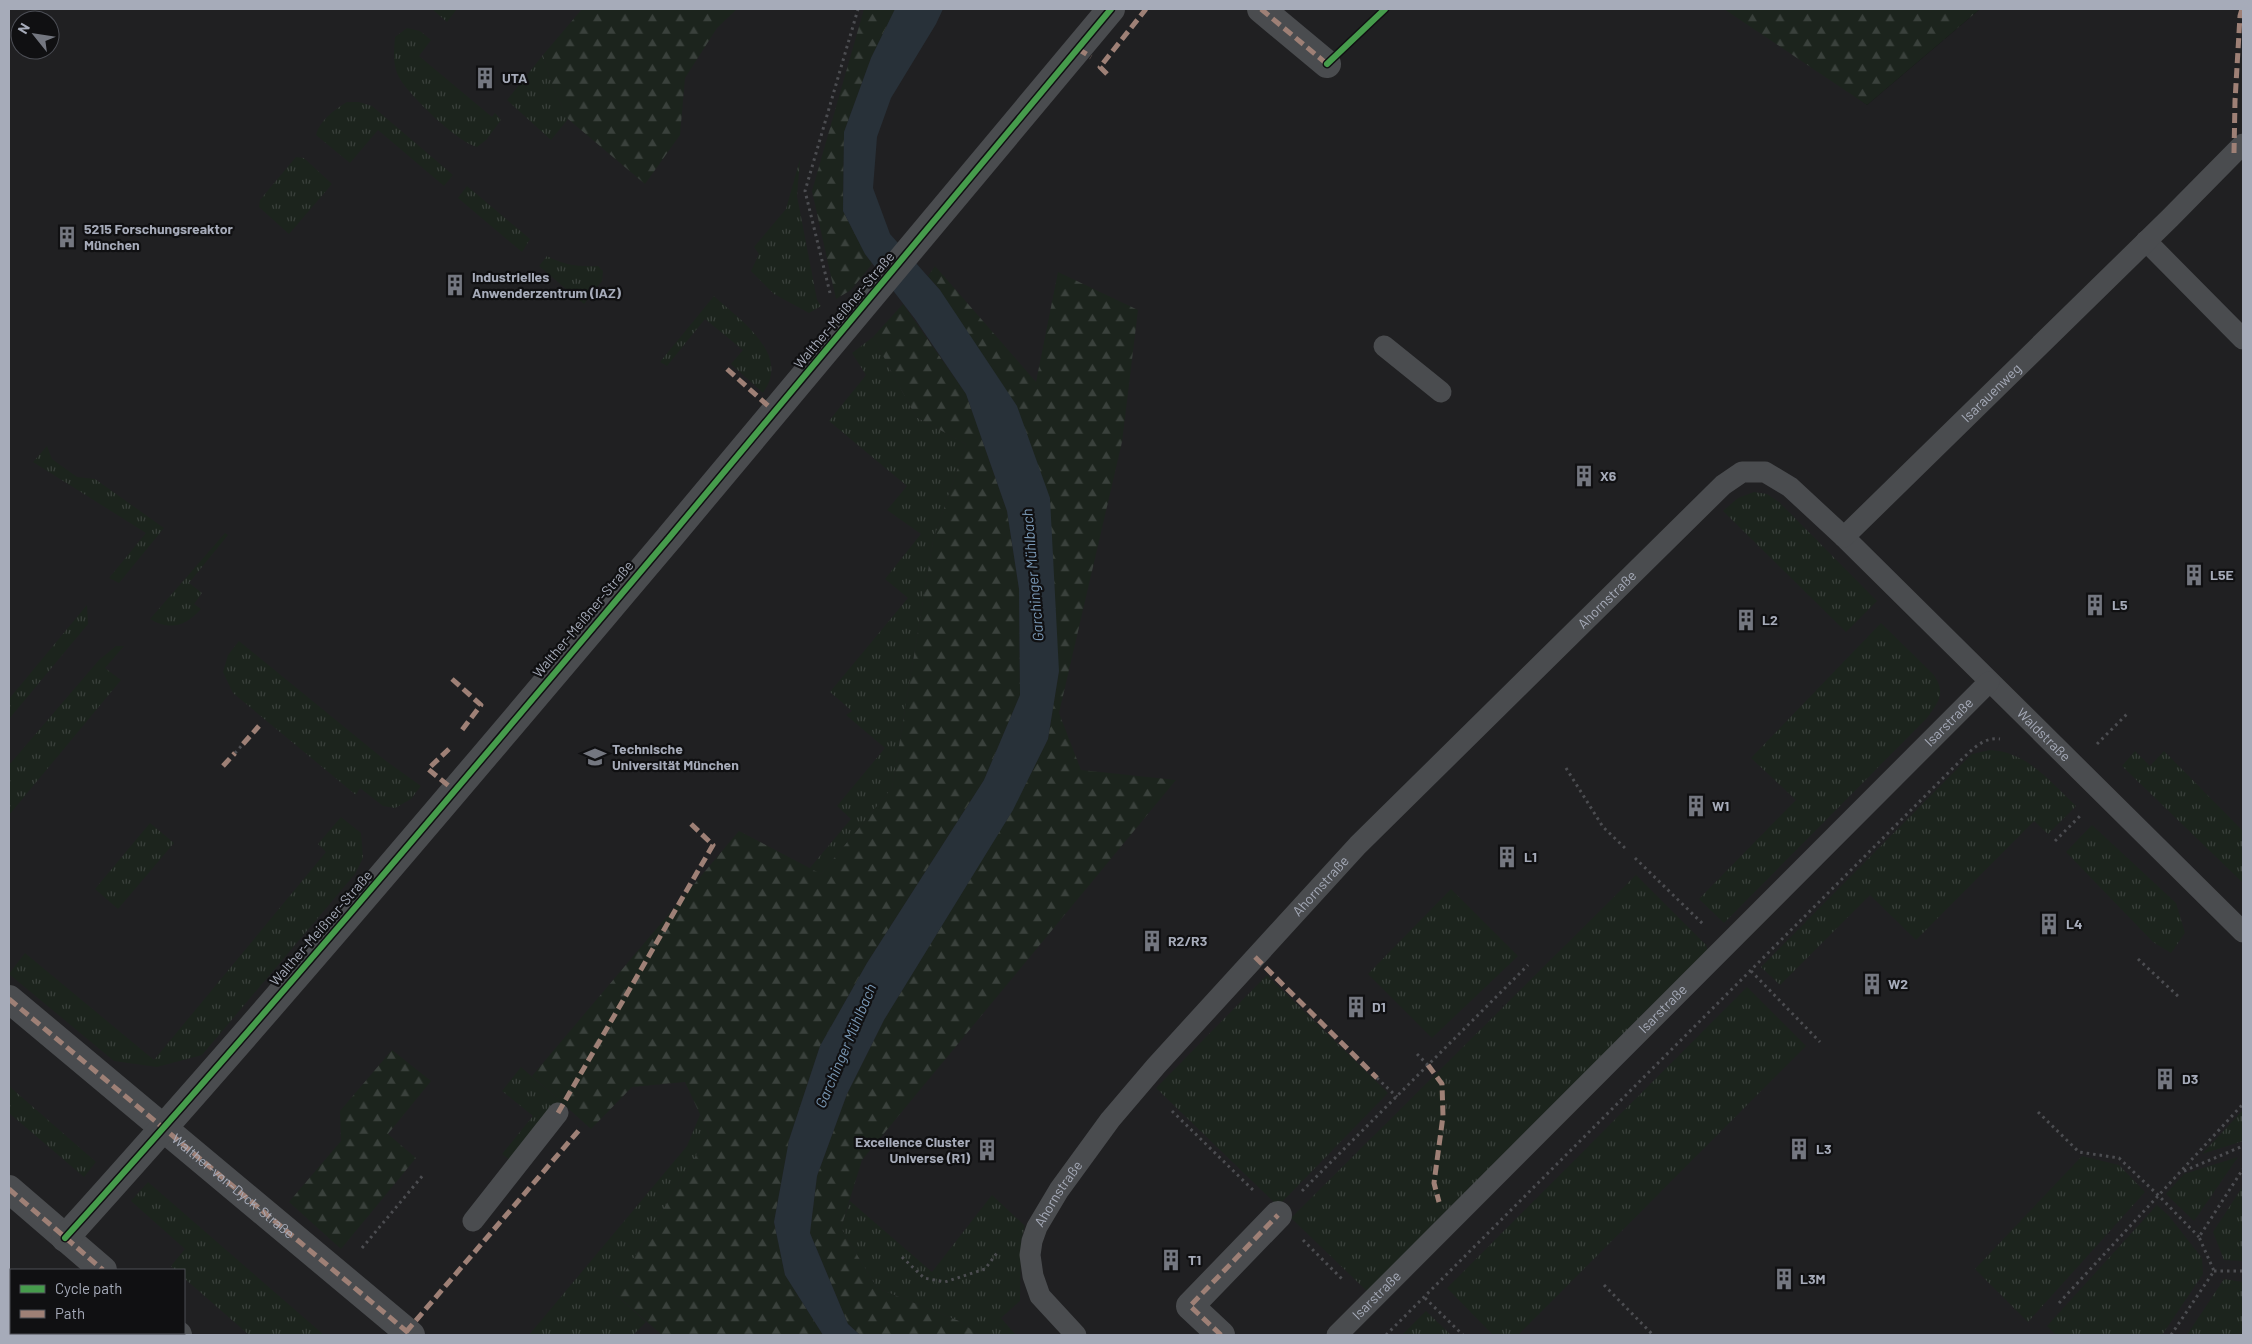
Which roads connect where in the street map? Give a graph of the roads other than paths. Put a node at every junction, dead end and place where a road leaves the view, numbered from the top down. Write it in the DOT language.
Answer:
graph roads {
  1 [pos="1111,9"];
  2 [pos="1261,9"];
  3 [pos="1327,64"];
  4 [pos="2243,144"];
  5 [pos="2146,241"];
  6 [pos="2243,339"];
  7 [pos="1384,346"];
  8 [pos="1441,392"];
  9 [pos="1844,537"];
  10 [pos="1989,682"];
  11 [pos="2243,932"];
  12 [pos="9,999"];
  13 [pos="558,1113"];
  14 [pos="163,1129"];
  15 [pos="9,1189"];
  16 [pos="1278,1216"];
  17 [pos="473,1221"];
  18 [pos="65,1238"];
  19 [pos="102,1269"];
  20 [pos="411,1335"];
  21 [pos="1076,1335"];
  22 [pos="1221,1335"];
  23 [pos="1337,1335"];
  1 -- 14 [label="street, Walther-Meißner-Straße"];
  2 -- 3 [label="street"];
  4 -- 5 [label="lane, Isarauenweg"];
  5 -- 6 [label="lane"];
  5 -- 9 [label="lane, Isarauenweg"];
  7 -- 8 [label="lane"];
  9 -- 10 [label="lane, Waldstraße"];
  9 -- 21 [label="lane, Ahornstraße"];
  10 -- 11 [label="lane, Waldstraße"];
  10 -- 23 [label="lane, Isarstraße"];
  12 -- 14 [label="street, Walther-von-Dyck-Straße"];
  13 -- 17 [label="lane"];
  14 -- 18 [label="street, Walther-Meißner-Straße"];
  14 -- 20 [label="street, Walther-von-Dyck-Straße"];
  15 -- 18 [label="street"];
  16 -- 22 [label="street"];
  18 -- 19 [label="street"];
}
